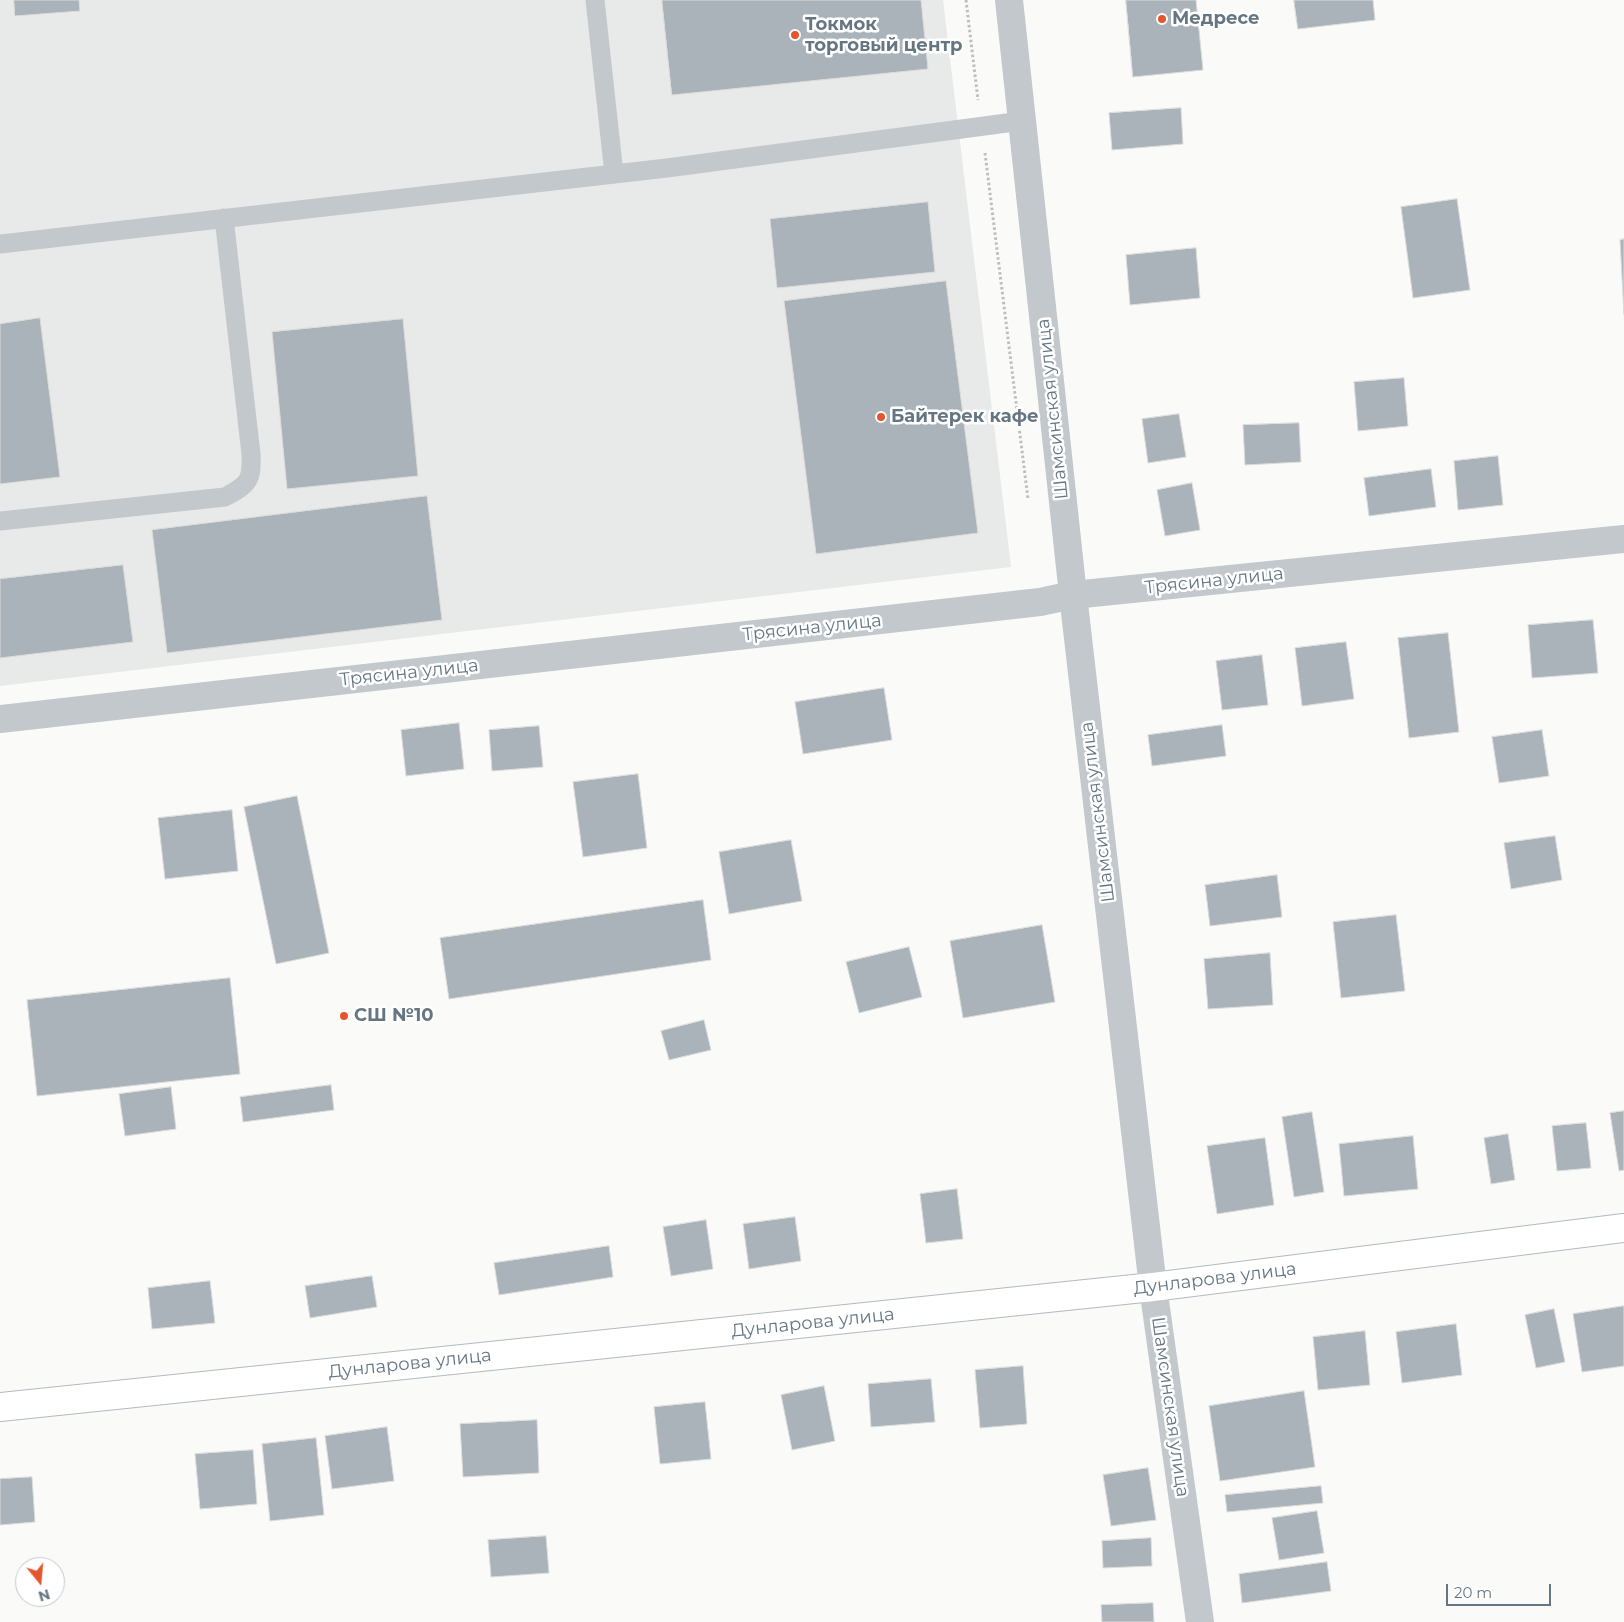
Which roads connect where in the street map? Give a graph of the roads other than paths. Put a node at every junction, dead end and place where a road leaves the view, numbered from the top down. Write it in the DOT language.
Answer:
graph roads {
  1 [pos="596,0"];
  2 [pos="1009,0"];
  3 [pos="1022,122"];
  4 [pos="614,174"];
  5 [pos="224,218"];
  6 [pos="0,244"];
  7 [pos="0,521"];
  8 [pos="1624,539"];
  9 [pos="1073,595"];
  10 [pos="0,719"];
  11 [pos="1624,1228"];
  12 [pos="1154,1287"];
  13 [pos="0,1406"];
  14 [pos="1200,1622"];
  1 -- 4 [label="lane"];
  2 -- 3 [label="street, Шамсинская улица"];
  3 -- 4 [label="lane"];
  3 -- 9 [label="street, Шамсинская улица"];
  4 -- 5 [label="lane"];
  5 -- 6 [label="lane"];
  5 -- 7 [label="lane"];
  8 -- 9 [label="street, Трясина улица"];
  9 -- 10 [label="street, Трясина улица"];
  9 -- 12 [label="street, Шамсинская улица"];
  11 -- 12 [label="main road, Дунларова улица"];
  12 -- 13 [label="main road, Дунларова улица"];
  12 -- 14 [label="street, Шамсинская улица"];
}
